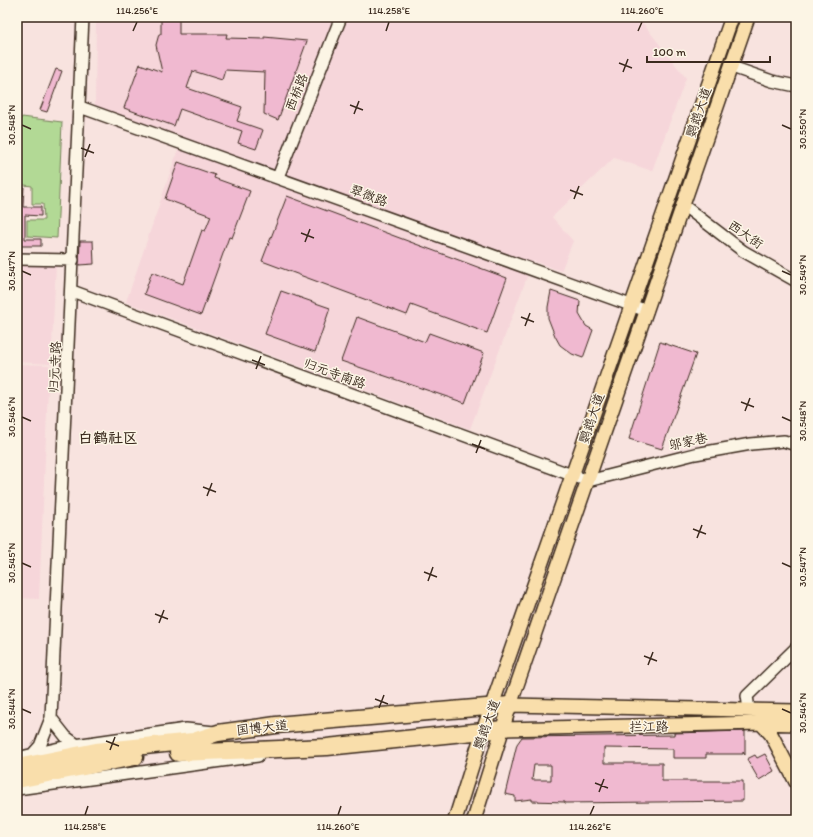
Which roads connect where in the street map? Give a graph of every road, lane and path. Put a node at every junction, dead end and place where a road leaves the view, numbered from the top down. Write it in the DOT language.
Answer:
graph roads {
  1 [pos="83,17"];
  2 [pos="341,17"];
  3 [pos="732,17"];
  4 [pos="748,17"];
  5 [pos="732,67"];
  6 [pos="796,86"];
  7 [pos="80,107"];
  8 [pos="278,177"];
  9 [pos="683,205"];
  10 [pos="17,259"];
  11 [pos="73,260"];
  12 [pos="796,281"];
  13 [pos="72,291"];
  14 [pos="630,305"];
  15 [pos="647,311"];
  16 [pos="796,445"];
  17 [pos="571,475"];
  18 [pos="588,481"];
  19 [pos="796,648"];
  20 [pos="510,706"];
  21 [pos="492,708"];
  22 [pos="749,709"];
  23 [pos="796,711"];
  24 [pos="52,718"];
  25 [pos="761,723"];
  26 [pos="796,724"];
  27 [pos="503,729"];
  28 [pos="483,731"];
  29 [pos="218,733"];
  30 [pos="77,745"];
  31 [pos="194,746"];
  32 [pos="308,748"];
  33 [pos="32,755"];
  34 [pos="17,758"];
  35 [pos="17,767"];
  36 [pos="17,780"];
  37 [pos="796,782"];
  38 [pos="17,789"];
  39 [pos="456,820"];
  40 [pos="474,820"];
  1 -- 7 [label="street, 归元寺路"];
  2 -- 8 [label="street, 西桥路"];
  3 -- 14 [label="main road, 鹦鹉大道"];
  4 -- 5 [label="main road, 鹦鹉大道"];
  5 -- 6 [label="street"];
  5 -- 9 [label="main road, 鹦鹉大道"];
  7 -- 8 [label="street, 翠微路"];
  7 -- 11 [label="street, 归元寺路"];
  8 -- 14 [label="street, 翠微路"];
  9 -- 12 [label="street, 西大街"];
  9 -- 15 [label="main road, 鹦鹉大道"];
  10 -- 11 [label="street"];
  11 -- 13 [label="street, 归元寺路"];
  13 -- 17 [label="street, 归元寺南路"];
  13 -- 24 [label="street, 归元寺路"];
  14 -- 15 [label="street, 翠微路"];
  14 -- 17 [label="main road, 鹦鹉大道"];
  15 -- 18 [label="main road, 鹦鹉大道"];
  16 -- 18 [label="street, 邬家巷"];
  17 -- 18 [label="street, 归元寺南路"];
  17 -- 21 [label="main road, 鹦鹉大道"];
  18 -- 20 [label="main road, 鹦鹉大道"];
  19 -- 22 [label="street"];
  20 -- 21 [label="highway, 国博大道"];
  20 -- 22 [label="main road, 拦江路"];
  20 -- 27 [label="main road, 鹦鹉大道"];
  21 -- 28 [label="main road, 鹦鹉大道"];
  21 -- 29 [label="highway, 国博大道"];
  22 -- 23 [label="main road, 拦江路"];
  22 -- 25 [label="main road"];
  24 -- 30 [label="street"];
  24 -- 33 [label="street"];
  25 -- 26 [label="main road, 拦江路"];
  25 -- 27 [label="main road, 拦江路"];
  25 -- 37 [label="main road"];
  27 -- 28 [label="highway, 国博大道"];
  27 -- 40 [label="main road, 鹦鹉大道"];
  28 -- 32 [label="highway, 国博大道"];
  28 -- 39 [label="main road, 鹦鹉大道"];
  29 -- 30 [label="street"];
  29 -- 31 [label="highway, 国博大道"];
  30 -- 33 [label="street"];
  31 -- 32 [label="highway, 国博大道"];
  31 -- 35 [label="highway, 国博大道"];
  31 -- 36 [label="highway, 国博大道"];
  32 -- 38 [label="street"];
  33 -- 34 [label="street"];
}
